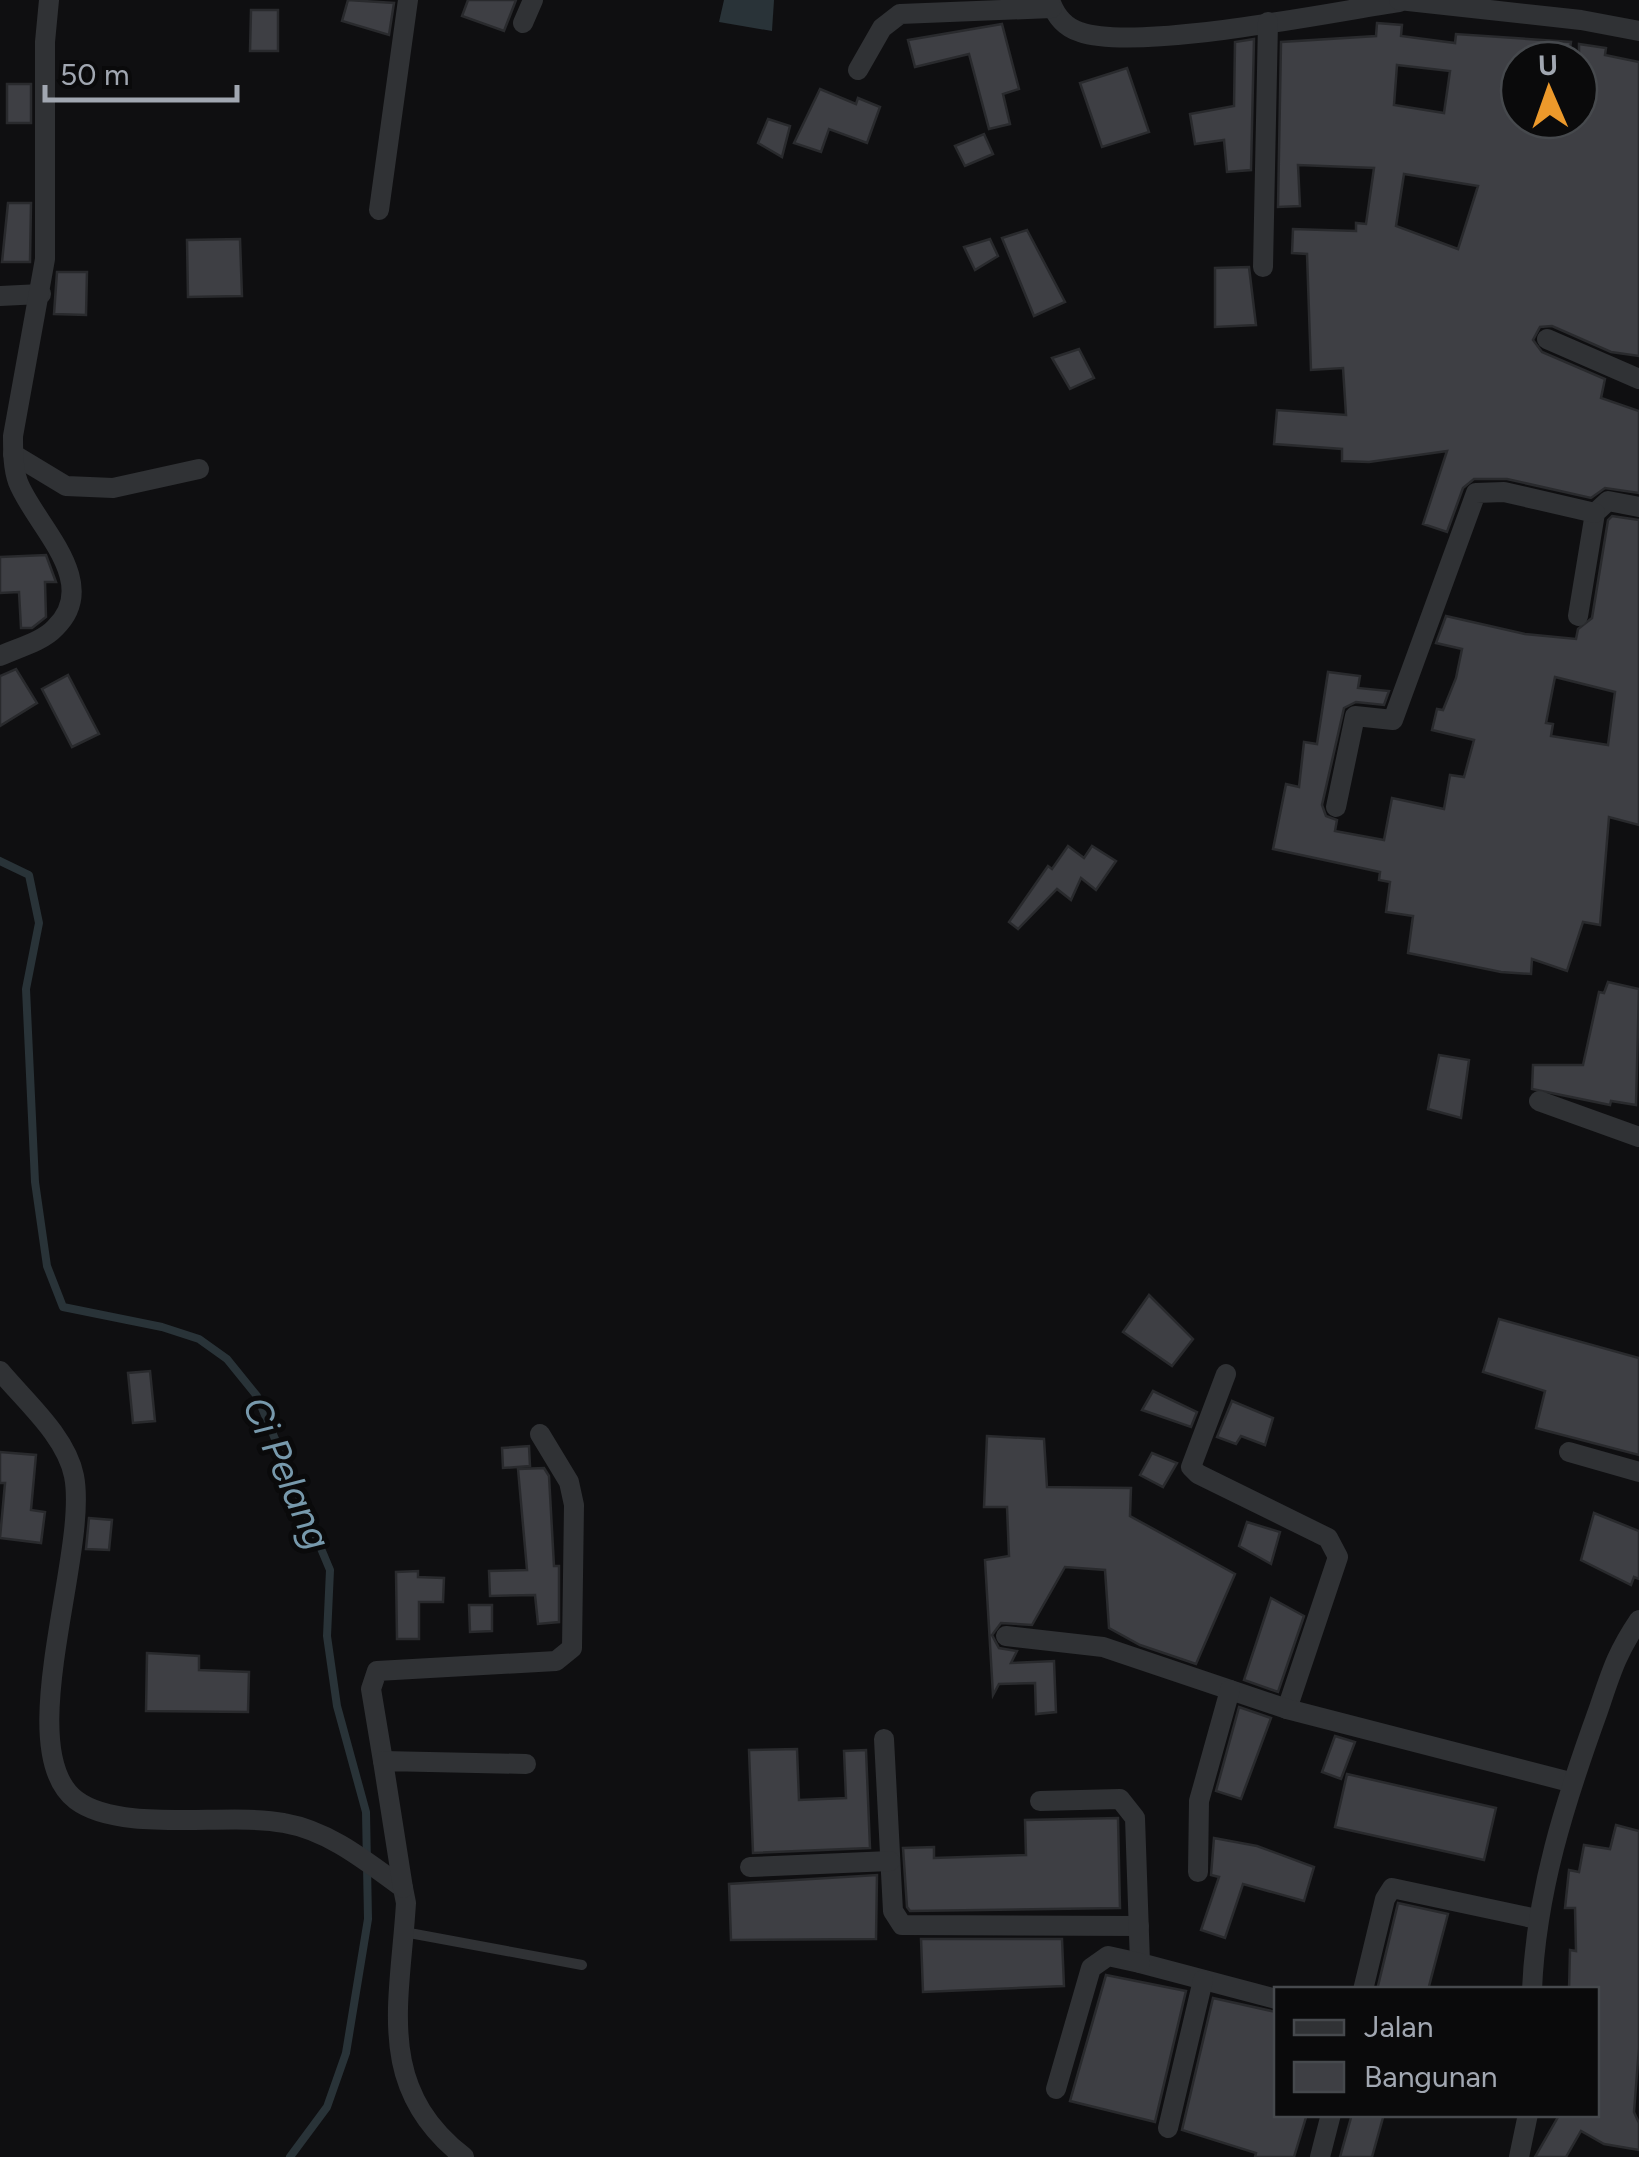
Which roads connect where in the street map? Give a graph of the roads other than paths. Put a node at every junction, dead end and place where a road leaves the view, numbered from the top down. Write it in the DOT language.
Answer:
graph roads {
  1 [pos="50,0"];
  2 [pos="408,0"];
  3 [pos="533,0"];
  4 [pos="1399,1"];
  5 [pos="1051,4"];
  6 [pos="1268,22"];
  7 [pos="524,23"];
  8 [pos="1639,31"];
  9 [pos="858,70"];
  10 [pos="379,210"];
  11 [pos="1264,267"];
  12 [pos="41,294"];
  13 [pos="0,296"];
  14 [pos="1547,339"];
  15 [pos="1639,379"];
  16 [pos="13,454"];
  17 [pos="199,469"];
  18 [pos="1639,507"];
  19 [pos="1595,513"];
  20 [pos="1578,616"];
  21 [pos="0,656"];
  22 [pos="1336,806"];
  23 [pos="1539,1101"];
  24 [pos="1639,1137"];
  25 [pos="0,1372"];
  26 [pos="1226,1374"];
  27 [pos="540,1434"];
  28 [pos="1570,1452"];
  29 [pos="1639,1472"];
  30 [pos="1639,1620"];
  31 [pos="1006,1636"];
  32 [pos="1230,1690"];
  33 [pos="1287,1709"];
  34 [pos="884,1739"];
  35 [pos="383,1762"];
  36 [pos="526,1764"];
  37 [pos="1570,1782"];
  38 [pos="1040,1801"];
  39 [pos="890,1861"];
  40 [pos="750,1867"];
  41 [pos="1198,1872"];
  42 [pos="403,1888"];
  43 [pos="1537,1919"];
  44 [pos="1139,1926"];
  45 [pos="404,1932"];
  46 [pos="1140,1963"];
  47 [pos="582,1965"];
  48 [pos="1204,1980"];
  49 [pos="1363,1987"];
  50 [pos="1532,1987"];
  51 [pos="1274,1998"];
  52 [pos="1056,2088"];
  53 [pos="1330,2117"];
  54 [pos="1527,2117"];
  55 [pos="1168,2128"];
  56 [pos="464,2157"];
  57 [pos="1320,2157"];
  58 [pos="1519,2157"];
  1 -- 12 [label="street"];
  2 -- 10 [label="street"];
  3 -- 7 [label="street"];
  4 -- 6 [label="street"];
  4 -- 8 [label="street"];
  5 -- 6 [label="street"];
  5 -- 9 [label="street"];
  6 -- 11 [label="street"];
  12 -- 13 [label="street"];
  12 -- 16 [label="street"];
  14 -- 15 [label="street"];
  16 -- 17 [label="street"];
  16 -- 21 [label="street"];
  18 -- 19 [label="street"];
  19 -- 20 [label="street"];
  19 -- 22 [label="street"];
  23 -- 24 [label="street"];
  25 -- 42 [label="street"];
  26 -- 33 [label="street"];
  27 -- 35 [label="street"];
  28 -- 29 [label="street"];
  30 -- 37 [label="street"];
  31 -- 32 [label="street"];
  32 -- 33 [label="street"];
  32 -- 41 [label="street"];
  33 -- 37 [label="street"];
  34 -- 39 [label="street"];
  35 -- 36 [label="street"];
  35 -- 42 [label="street"];
  37 -- 43 [label="street"];
  38 -- 44 [label="street"];
  39 -- 40 [label="street"];
  39 -- 44 [label="street"];
  42 -- 45 [label="street"];
  43 -- 49 [label="street"];
  43 -- 50 [label="street"];
  44 -- 46 [label="street"];
  45 -- 47 [label="lane"];
  45 -- 56 [label="street"];
  46 -- 48 [label="street"];
  46 -- 52 [label="street"];
  48 -- 51 [label="street"];
  48 -- 55 [label="street"];
  53 -- 57 [label="street"];
  54 -- 58 [label="street"];
}
